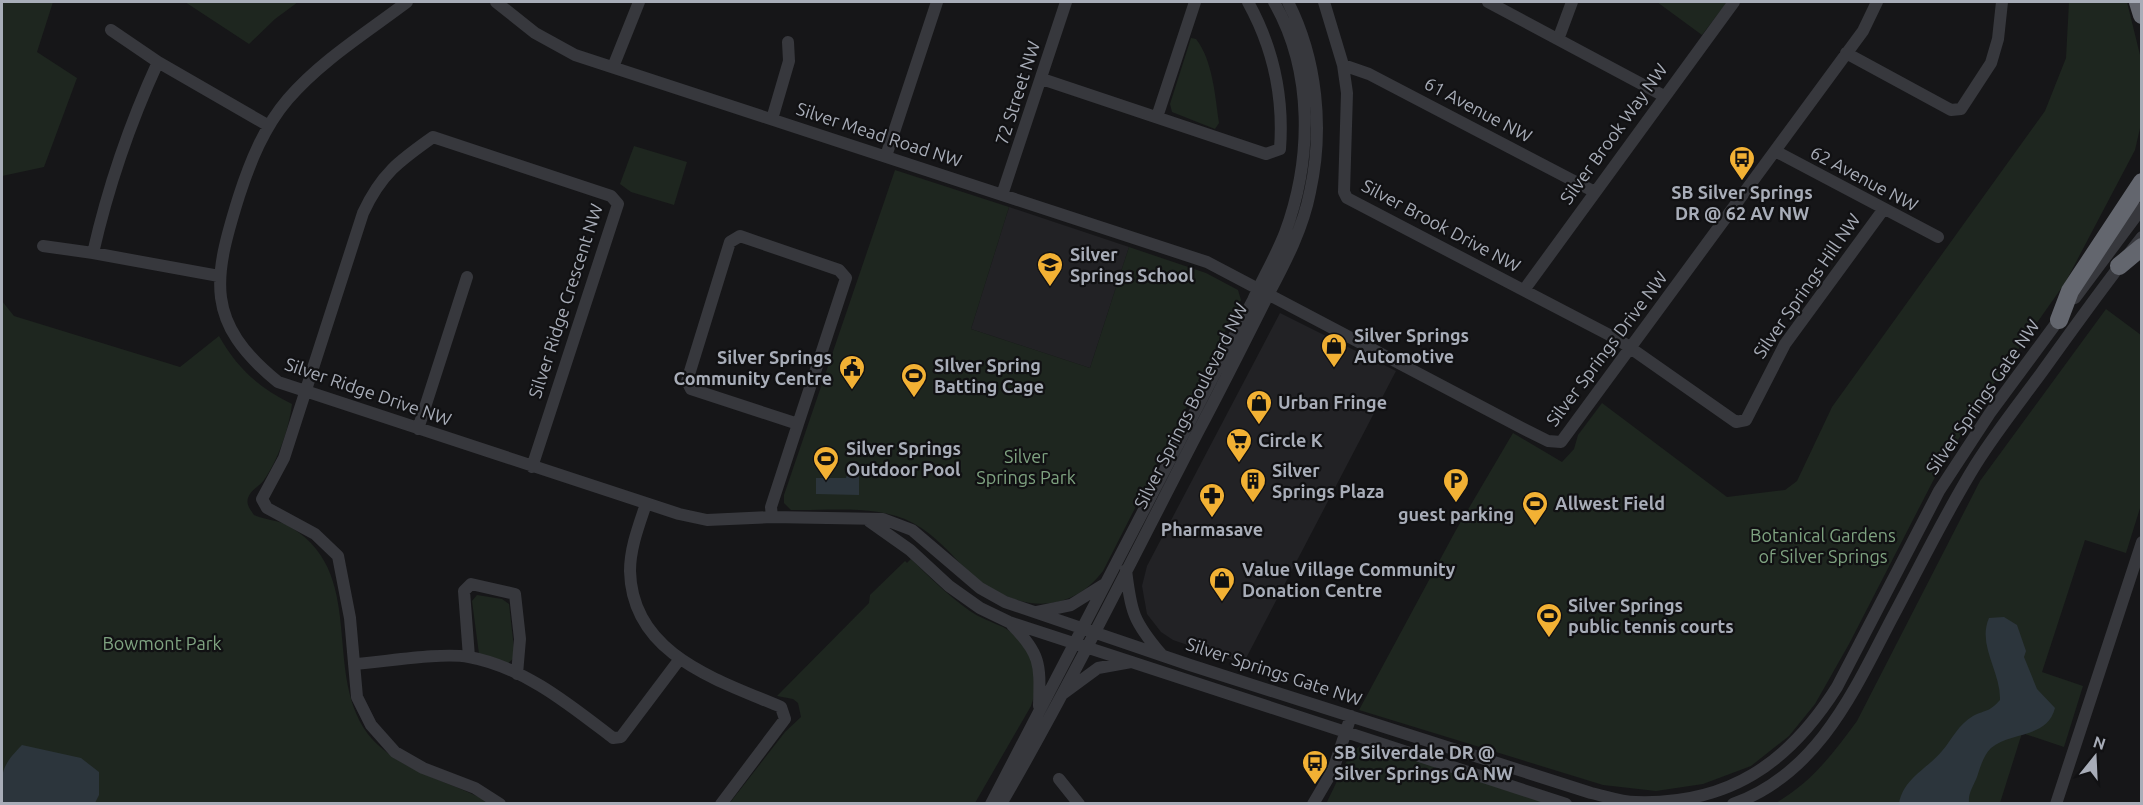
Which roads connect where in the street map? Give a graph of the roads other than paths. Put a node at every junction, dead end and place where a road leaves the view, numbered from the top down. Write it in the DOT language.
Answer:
graph roads {
  1 [pos="407,2"];
  2 [pos="496,2"];
  3 [pos="639,2"];
  4 [pos="937,2"];
  5 [pos="1066,2"];
  6 [pos="1195,2"];
  7 [pos="1248,2"];
  8 [pos="1274,2"];
  9 [pos="1288,2"];
  10 [pos="1324,2"];
  11 [pos="1488,2"];
  12 [pos="1572,2"];
  13 [pos="1734,2"];
  14 [pos="1877,2"];
  15 [pos="2002,2"];
  16 [pos="2138,2"];
  17 [pos="2142,15"];
  18 [pos="111,30"];
  19 [pos="1559,37"];
  20 [pos="788,42"];
  21 [pos="1846,53"];
  22 [pos="158,62"];
  23 [pos="1342,65"];
  24 [pos="613,67"];
  25 [pos="1042,79"];
  26 [pos="1664,96"];
  27 [pos="1157,117"];
  28 [pos="772,119"];
  29 [pos="269,126"];
  30 [pos="1775,151"];
  31 [pos="886,156"];
  32 [pos="2142,182"];
  33 [pos="1595,192"];
  34 [pos="1002,195"];
  35 [pos="2142,208"];
  36 [pos="1883,210"];
  37 [pos="1938,237"];
  38 [pos="2142,237"];
  39 [pos="43,246"];
  40 [pos="2142,247"];
  41 [pos="93,253"];
  42 [pos="2119,266"];
  43 [pos="219,276"];
  44 [pos="467,277"];
  45 [pos="1524,290"];
  46 [pos="1264,291"];
  47 [pos="2059,320"];
  48 [pos="1630,347"];
  49 [pos="304,392"];
  50 [pos="798,424"];
  51 [pos="418,429"];
  52 [pos="532,466"];
  53 [pos="646,504"];
  54 [pos="772,517"];
  55 [pos="869,520"];
  56 [pos="2141,544"];
  57 [pos="1126,570"];
  58 [pos="1104,585"];
  59 [pos="1036,612"];
  60 [pos="1009,622"];
  61 [pos="1081,628"];
  62 [pos="1094,633"];
  63 [pos="1074,643"];
  64 [pos="1086,647"];
  65 [pos="1161,654"];
  66 [pos="469,657"];
  67 [pos="679,660"];
  68 [pos="1132,662"];
  69 [pos="354,664"];
  70 [pos="517,674"];
  71 [pos="1061,696"];
  72 [pos="1039,709"];
  73 [pos="1352,716"];
  74 [pos="1346,733"];
  75 [pos="1059,779"];
  76 [pos="500,804"];
  77 [pos="721,804"];
  78 [pos="991,804"];
  79 [pos="1001,804"];
  80 [pos="1079,804"];
  81 [pos="1313,804"];
  82 [pos="1566,804"];
  83 [pos="1732,804"];
  84 [pos="2056,804"];
  1 -- 29 [label="street, Silver Ridge Drive NW"];
  2 -- 24 [label="street, Silver Mead Road NW"];
  3 -- 24 [label="street"];
  4 -- 31 [label="street"];
  5 -- 25 [label="street, 72 Street NW"];
  6 -- 27 [label="street"];
  7 -- 27 [label="street"];
  8 -- 46 [label="street, Silver Springs Boulevard NW"];
  9 -- 46 [label="street, Silver Springs Boulevard NW"];
  10 -- 23 [label="street, Silver Brook Drive NW"];
  11 -- 19 [label="street"];
  12 -- 19 [label="street"];
  13 -- 26 [label="street, Silver Brook Way NW"];
  14 -- 21 [label="street, Silver Springs Drive NW"];
  15 -- 21 [label="street"];
  16 -- 17 [label="highway"];
  18 -- 22 [label="street"];
  19 -- 26 [label="street"];
  20 -- 28 [label="street"];
  21 -- 30 [label="street, Silver Springs Drive NW"];
  22 -- 29 [label="street"];
  22 -- 41 [label="street"];
  23 -- 33 [label="street, 61 Avenue NW"];
  23 -- 45 [label="street, Silver Brook Drive NW"];
  24 -- 28 [label="street, Silver Mead Road NW"];
  25 -- 27 [label="street"];
  25 -- 34 [label="street, 72 Street NW"];
  26 -- 33 [label="street, Silver Brook Way NW"];
  28 -- 31 [label="street, Silver Mead Road NW"];
  29 -- 43 [label="street, Silver Ridge Drive NW"];
  30 -- 36 [label="street, 62 Avenue NW"];
  30 -- 48 [label="street, Silver Springs Drive NW"];
  31 -- 34 [label="street, Silver Mead Road NW"];
  32 -- 47 [label="highway"];
  33 -- 45 [label="street, Silver Brook Way NW"];
  34 -- 46 [label="street, Silver Mead Road NW"];
  35 -- 47 [label="street, Silver Springs Gate NW"];
  36 -- 37 [label="street, 62 Avenue NW"];
  36 -- 48 [label="street, Silver Springs Hill NW"];
  38 -- 42 [label="street, Silver Springs Gate NW"];
  39 -- 41 [label="street"];
  40 -- 42 [label="highway"];
  41 -- 43 [label="street"];
  42 -- 83 [label="street, Silver Springs Gate NW"];
  43 -- 49 [label="street, Silver Ridge Drive NW"];
  44 -- 51 [label="street"];
  45 -- 48 [label="street, Silver Brook Drive NW"];
  46 -- 48 [label="street, Silver Springs Drive NW"];
  46 -- 57 [label="street, Silver Springs Boulevard NW"];
  46 -- 58 [label="street, Silver Springs Boulevard NW"];
  47 -- 73 [label="street, Silver Springs Gate NW"];
  49 -- 51 [label="street, Silver Ridge Drive NW"];
  49 -- 52 [label="street, Silver Ridge Crescent NW"];
  49 -- 69 [label="street"];
  50 -- 50 [label="street"];
  50 -- 54 [label="street"];
  51 -- 52 [label="street, Silver Ridge Drive NW"];
  52 -- 53 [label="street, Silver Ridge Drive NW"];
  53 -- 54 [label="street, Silver Ridge Drive NW"];
  53 -- 67 [label="street"];
  54 -- 55 [label="street, Silver Ridge Drive NW"];
  55 -- 59 [label="street, Silver Springs Gate NW"];
  55 -- 60 [label="street, Silver Springs Gate NW"];
  56 -- 84 [label="street"];
  57 -- 62 [label="street, Silver Springs Boulevard NW"];
  57 -- 65 [label="street"];
  58 -- 59 [label="street"];
  58 -- 61 [label="street, Silver Springs Boulevard NW"];
  59 -- 61 [label="street, Silver Springs Gate NW"];
  60 -- 63 [label="street, Silver Springs Gate NW"];
  60 -- 72 [label="street"];
  61 -- 62 [label="street, Silver Springs Gate NW"];
  61 -- 63 [label="street, Silver Springs Boulevard NW"];
  62 -- 64 [label="street, Silver Springs Boulevard NW"];
  62 -- 65 [label="street, Silver Springs Gate NW"];
  63 -- 64 [label="street, Silver Springs Gate NW"];
  63 -- 72 [label="street, Silver Springs Boulevard NW"];
  64 -- 68 [label="street, Silver Springs Gate NW"];
  64 -- 71 [label="street, Silver Springs Boulevard NW"];
  65 -- 73 [label="street, Silver Springs Gate NW"];
  66 -- 69 [label="street"];
  66 -- 70 [label="street"];
  66 -- 70 [label="street"];
  67 -- 70 [label="street"];
  67 -- 77 [label="street"];
  68 -- 71 [label="street"];
  68 -- 74 [label="street, Silver Springs Gate NW"];
  69 -- 76 [label="street"];
  71 -- 79 [label="street, Silver Springs Boulevard NW"];
  72 -- 78 [label="street, Silver Springs Boulevard NW"];
  73 -- 74 [label="street"];
  74 -- 81 [label="street"];
  74 -- 82 [label="street, Silver Springs Gate NW"];
  75 -- 80 [label="street"];
}
